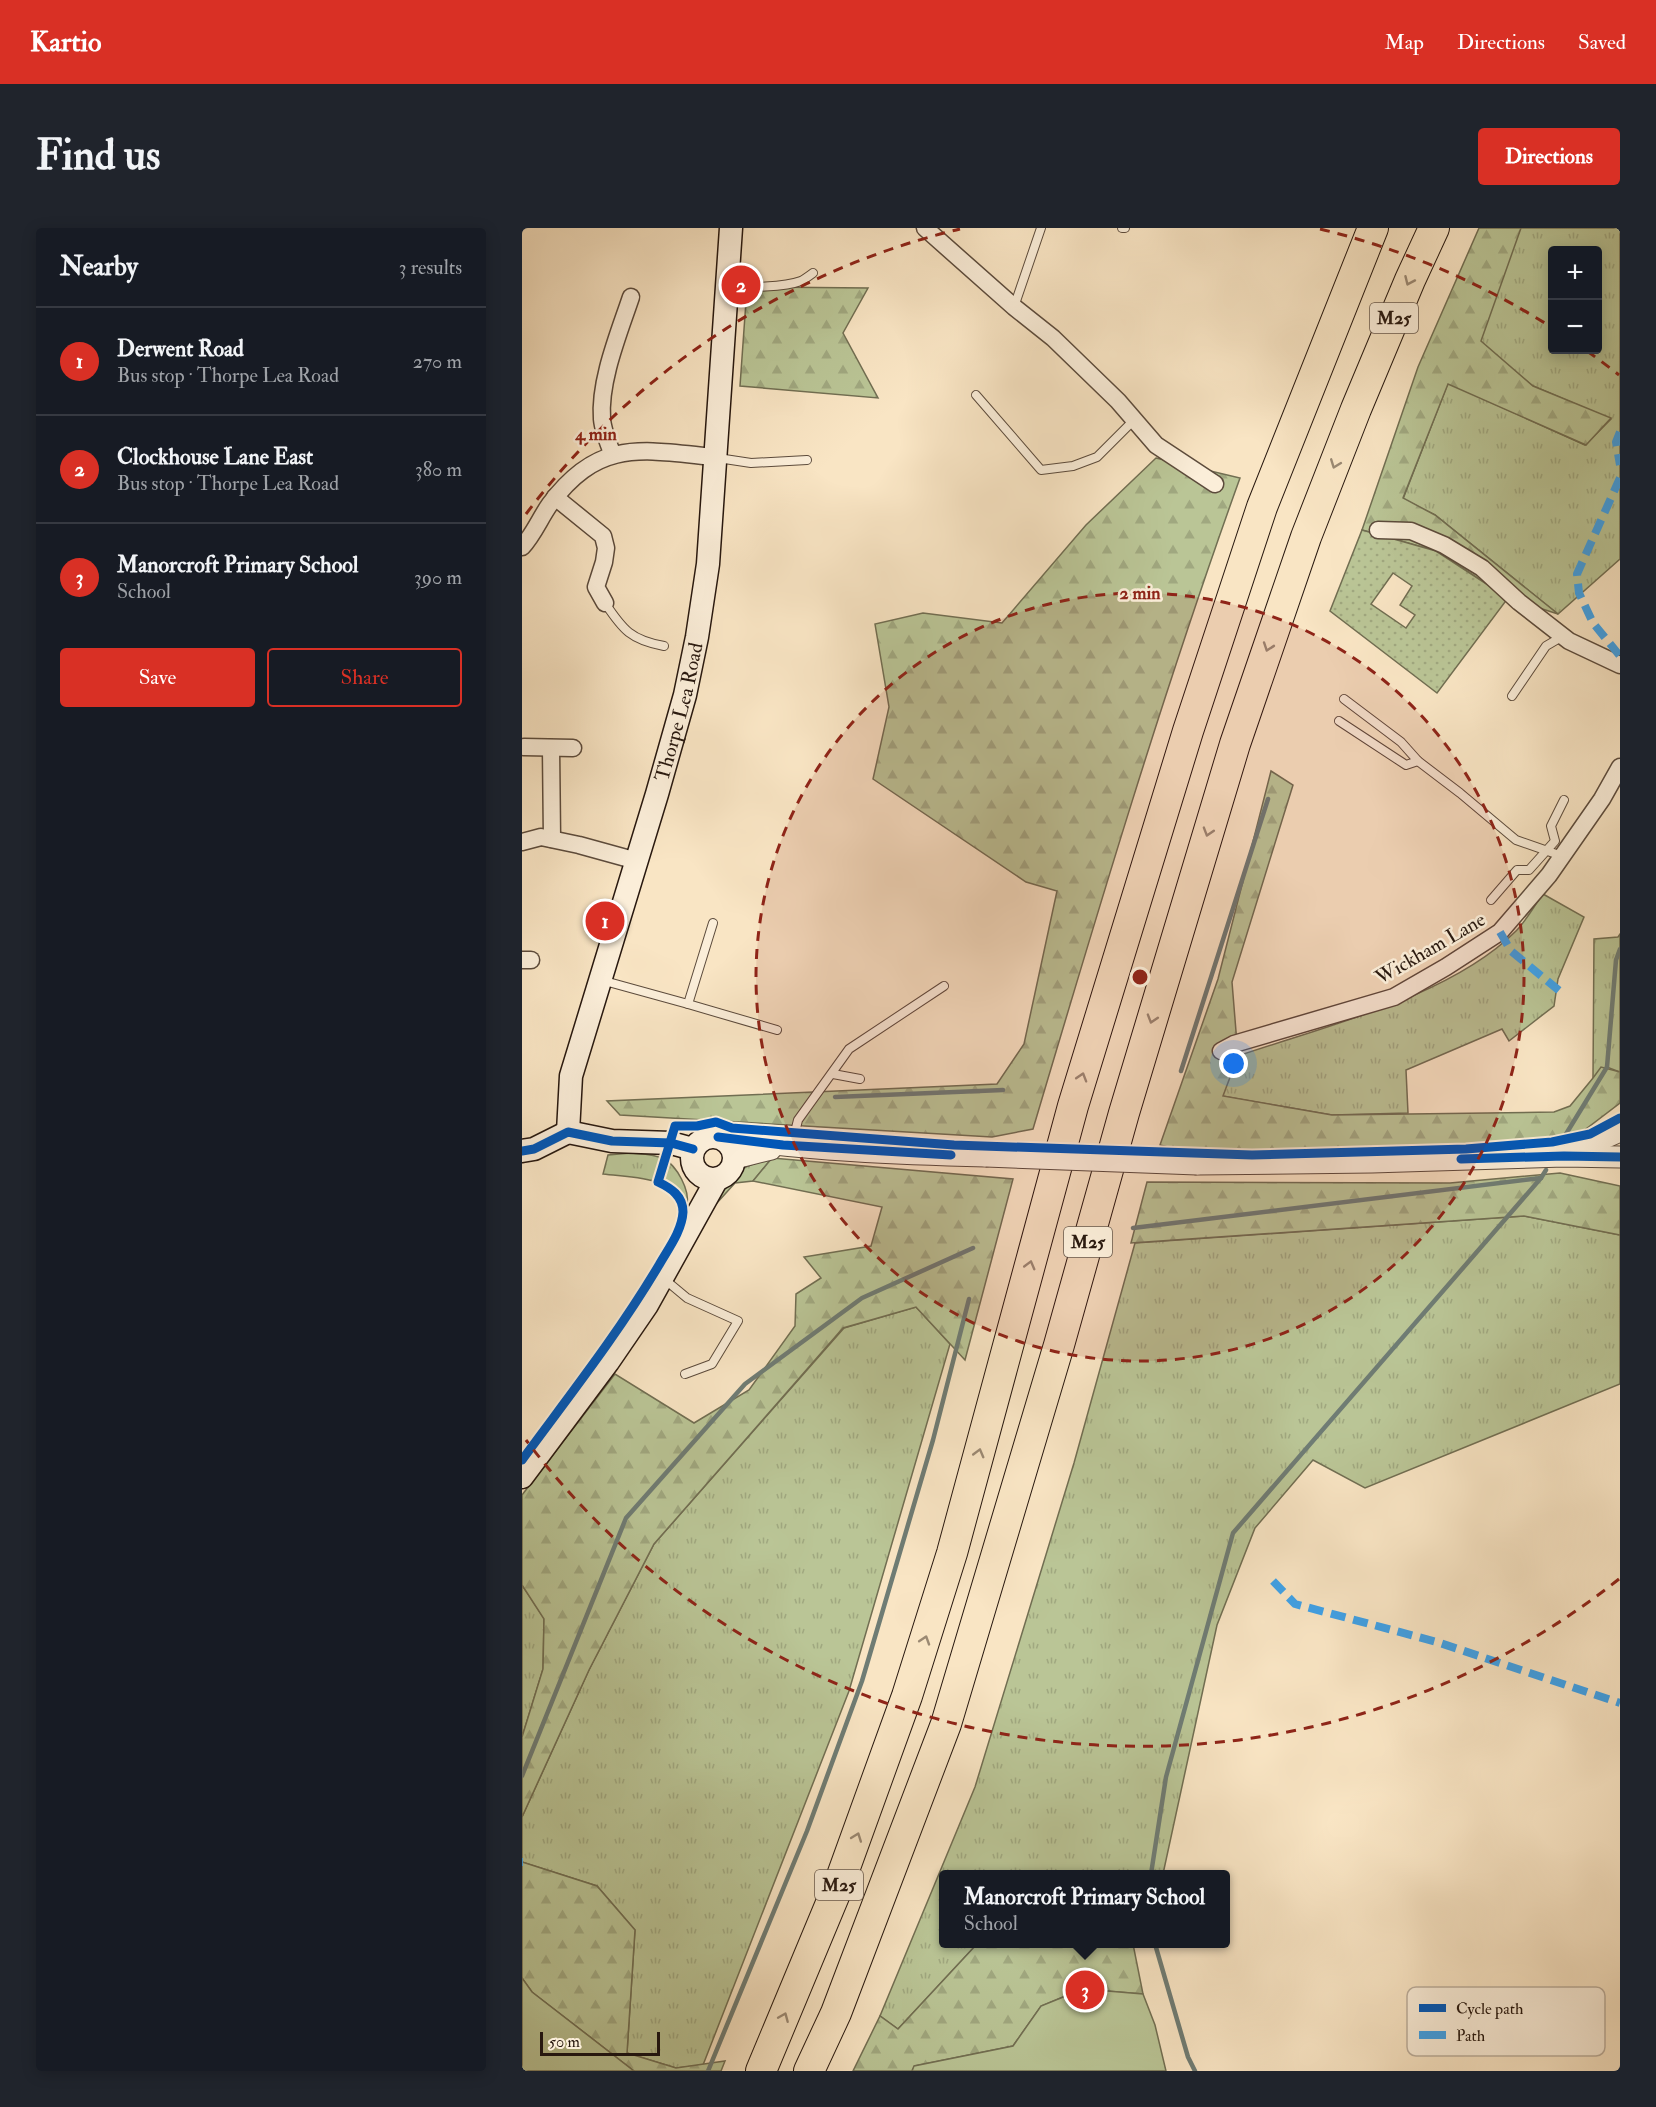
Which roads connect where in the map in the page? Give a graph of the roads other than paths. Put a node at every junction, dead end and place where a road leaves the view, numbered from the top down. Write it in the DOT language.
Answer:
graph roads {
  1 [pos="731,228"];
  2 [pos="925,228"];
  3 [pos="1041,228"];
  4 [pos="1373,228"];
  5 [pos="1434,228"];
  6 [pos="813,273"];
  7 [pos="727,286"];
  8 [pos="631,297"];
  9 [pos="1014,307"];
  10 [pos="976,395"];
  11 [pos="1134,420"];
  12 [pos="613,455"];
  13 [pos="715,457"];
  14 [pos="807,460"];
  15 [pos="1215,484"];
  16 [pos="555,497"];
  17 [pos="1378,530"];
  18 [pos="522,547"];
  19 [pos="605,603"];
  20 [pos="1563,636"];
  21 [pos="664,646"];
  22 [pos="1620,665"];
  23 [pos="1512,696"];
  24 [pos="1344,699"];
  25 [pos="1339,721"];
  26 [pos="524,747"];
  27 [pos="551,748"];
  28 [pos="573,748"];
  29 [pos="1418,761"];
  30 [pos="1620,766"];
  31 [pos="1564,800"];
  32 [pos="552,839"];
  33 [pos="522,842"];
  34 [pos="1554,853"];
  35 [pos="637,861"];
  36 [pos="1491,900"];
  37 [pos="713,924"];
  38 [pos="600,980"];
  39 [pos="944,986"];
  40 [pos="688,1004"];
  41 [pos="777,1030"];
  42 [pos="1221,1051"];
  43 [pos="833,1074"];
  44 [pos="860,1079"];
  45 [pos="1620,1131"];
  46 [pos="568,1132"];
  47 [pos="718,1137"];
  48 [pos="788,1146"];
  49 [pos="693,1149"];
  50 [pos="522,1151"];
  51 [pos="1564,1156"];
  52 [pos="1620,1157"];
  53 [pos="735,1158"];
  54 [pos="708,1177"];
  55 [pos="663,1278"];
  56 [pos="685,1374"];
  57 [pos="522,1478"];
  58 [pos="761,2071"];
  59 [pos="809,2071"];
  1 -- 7 [label="main road, Thorpe Lea Road"];
  2 -- 9 [label="street"];
  3 -- 9 [label="lane"];
  58 -- 4 [label="highway, M25, one-way"];
  5 -- 59 [label="highway, M25, one-way"];
  6 -- 7 [label="lane"];
  7 -- 13 [label="main road, Thorpe Lea Road"];
  8 -- 12 [label="street"];
  9 -- 11 [label="street"];
  10 -- 11 [label="lane"];
  11 -- 15 [label="street"];
  12 -- 13 [label="street"];
  12 -- 16 [label="street"];
  13 -- 14 [label="lane"];
  13 -- 35 [label="main road, Thorpe Lea Road"];
  16 -- 18 [label="street"];
  16 -- 19 [label="street"];
  17 -- 20 [label="street"];
  19 -- 21 [label="lane"];
  20 -- 22 [label="street"];
  20 -- 23 [label="lane"];
  24 -- 29 [label="lane"];
  25 -- 29 [label="lane"];
  26 -- 27 [label="street"];
  27 -- 28 [label="street"];
  27 -- 32 [label="street"];
  29 -- 34 [label="lane"];
  30 -- 34 [label="street, Wickham Lane"];
  31 -- 34 [label="lane"];
  32 -- 33 [label="street"];
  32 -- 35 [label="street"];
  34 -- 36 [label="lane"];
  34 -- 42 [label="street, Wickham Lane"];
  35 -- 38 [label="main road, Thorpe Lea Road"];
  37 -- 40 [label="lane"];
  38 -- 40 [label="lane"];
  38 -- 46 [label="main road, Thorpe Lea Road"];
  39 -- 43 [label="lane"];
  40 -- 41 [label="lane"];
  43 -- 44 [label="lane"];
  43 -- 48 [label="lane"];
  45 -- 51 [label="street"];
  46 -- 49 [label="main road"];
  46 -- 50 [label="main road"];
  47 -- 48 [label="street"];
  47 -- 49 [label="main road"];
  47 -- 53 [label="main road"];
  48 -- 51 [label="street, bridge"];
  48 -- 53 [label="street"];
  49 -- 54 [label="main road"];
  51 -- 52 [label="street"];
  53 -- 54 [label="main road"];
  54 -- 55 [label="main road"];
  55 -- 56 [label="lane"];
  55 -- 57 [label="main road"];
}
